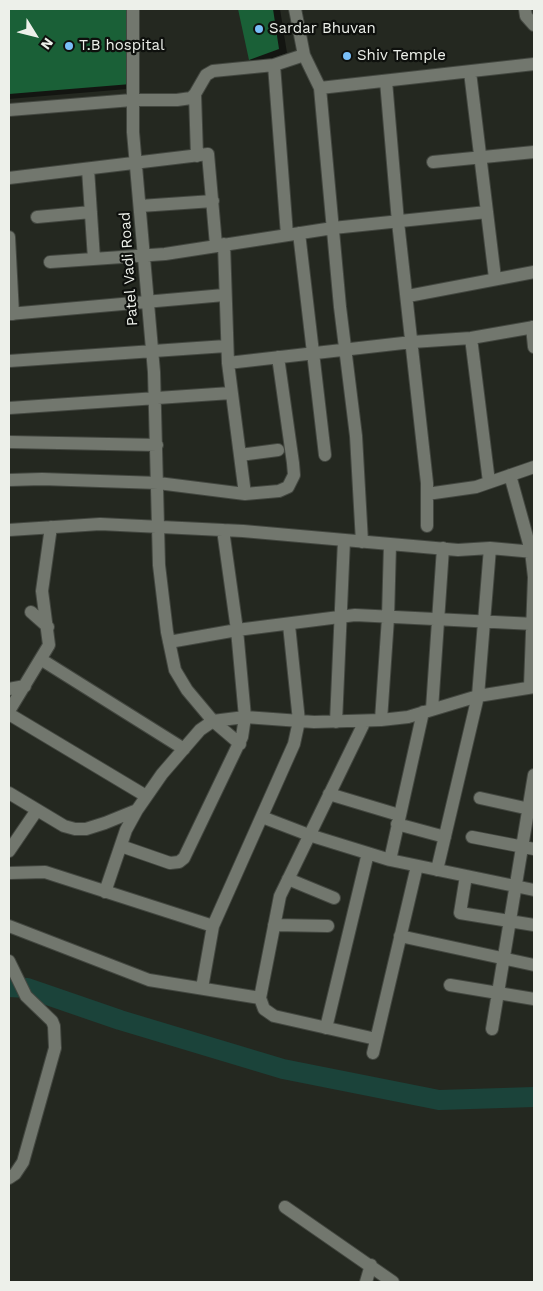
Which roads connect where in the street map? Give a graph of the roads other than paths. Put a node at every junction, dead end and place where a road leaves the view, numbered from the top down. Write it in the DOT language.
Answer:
graph roads {
  1 [pos="133,9"];
  2 [pos="296,9"];
  3 [pos="525,9"];
  4 [pos="534,24"];
  5 [pos="304,55"];
  6 [pos="534,64"];
  7 [pos="274,66"];
  8 [pos="470,72"];
  9 [pos="386,81"];
  10 [pos="320,88"];
  11 [pos="196,94"];
  12 [pos="132,100"];
  13 [pos="9,110"];
  14 [pos="534,152"];
  15 [pos="198,156"];
  16 [pos="480,157"];
  17 [pos="433,162"];
  18 [pos="136,164"];
  19 [pos="88,169"];
  20 [pos="9,178"];
  21 [pos="213,201"];
  22 [pos="140,206"];
  23 [pos="91,212"];
  24 [pos="487,212"];
  25 [pos="37,217"];
  26 [pos="398,222"];
  27 [pos="333,228"];
  28 [pos="293,234"];
  29 [pos="9,238"];
  30 [pos="220,244"];
  31 [pos="143,256"];
  32 [pos="94,259"];
  33 [pos="50,262"];
  34 [pos="534,272"];
  35 [pos="495,278"];
  36 [pos="224,295"];
  37 [pos="408,296"];
  38 [pos="147,303"];
  39 [pos="11,314"];
  40 [pos="533,327"];
  41 [pos="470,338"];
  42 [pos="412,342"];
  43 [pos="226,346"];
  44 [pos="534,347"];
  45 [pos="345,349"];
  46 [pos="152,352"];
  47 [pos="313,353"];
  48 [pos="278,357"];
  49 [pos="9,361"];
  50 [pos="228,363"];
  51 [pos="231,393"];
  52 [pos="155,397"];
  53 [pos="9,408"];
  54 [pos="9,442"];
  55 [pos="157,445"];
  56 [pos="278,450"];
  57 [pos="240,455"];
  58 [pos="325,455"];
  59 [pos="534,467"];
  60 [pos="510,475"];
  61 [pos="9,480"];
  62 [pos="489,482"];
  63 [pos="158,483"];
  64 [pos="245,494"];
  65 [pos="427,494"];
  66 [pos="159,519"];
  67 [pos="427,526"];
  68 [pos="51,527"];
  69 [pos="9,530"];
  70 [pos="222,530"];
  71 [pos="362,532"];
  72 [pos="344,540"];
  73 [pos="390,544"];
  74 [pos="530,545"];
  75 [pos="443,548"];
  76 [pos="490,548"];
  77 [pos="30,612"];
  78 [pos="341,616"];
  79 [pos="388,618"];
  80 [pos="438,620"];
  81 [pos="484,622"];
  82 [pos="533,624"];
  83 [pos="289,625"];
  84 [pos="48,627"];
  85 [pos="237,630"];
  86 [pos="169,642"];
  87 [pos="42,660"];
  88 [pos="25,686"];
  89 [pos="532,687"];
  90 [pos="9,689"];
  91 [pos="478,696"];
  92 [pos="427,711"];
  93 [pos="9,713"];
  94 [pos="245,717"];
  95 [pos="381,720"];
  96 [pos="213,721"];
  97 [pos="299,721"];
  98 [pos="365,721"];
  99 [pos="336,722"];
  100 [pos="240,744"];
  101 [pos="184,749"];
  102 [pos="534,775"];
  103 [pos="9,793"];
  104 [pos="329,794"];
  105 [pos="146,796"];
  106 [pos="480,798"];
  107 [pos="37,810"];
  108 [pos="136,810"];
  109 [pos="531,810"];
  110 [pos="262,817"];
  111 [pos="398,820"];
  112 [pos="309,835"];
  113 [pos="445,837"];
  114 [pos="472,837"];
  115 [pos="121,846"];
  116 [pos="528,848"];
  117 [pos="9,851"];
  118 [pos="368,853"];
  119 [pos="390,860"];
  120 [pos="417,866"];
  121 [pos="438,870"];
  122 [pos="9,873"];
  123 [pos="466,876"];
  124 [pos="288,880"];
  125 [pos="516,888"];
  126 [pos="534,890"];
  127 [pos="104,892"];
  128 [pos="334,898"];
  129 [pos="510,922"];
  130 [pos="274,924"];
  131 [pos="534,925"];
  132 [pos="9,926"];
  133 [pos="213,926"];
  134 [pos="328,926"];
  135 [pos="400,936"];
  136 [pos="504,960"];
  137 [pos="9,961"];
  138 [pos="534,966"];
  139 [pos="450,985"];
  140 [pos="202,988"];
  141 [pos="498,994"];
  142 [pos="260,998"];
  143 [pos="534,999"];
  144 [pos="326,1028"];
  145 [pos="492,1029"];
  146 [pos="376,1039"];
  147 [pos="373,1053"];
  148 [pos="9,1178"];
  149 [pos="285,1207"];
  150 [pos="370,1266"];
  151 [pos="366,1282"];
  152 [pos="393,1282"];
  1 -- 12 [label="street, Patel Vadi Road"];
  2 -- 5 [label="street"];
  3 -- 4 [label="street"];
  5 -- 7 [label="street"];
  5 -- 10 [label="street"];
  6 -- 8 [label="street"];
  7 -- 11 [label="street"];
  7 -- 28 [label="street"];
  8 -- 9 [label="street"];
  8 -- 16 [label="street"];
  9 -- 10 [label="street"];
  9 -- 26 [label="street"];
  10 -- 27 [label="street"];
  11 -- 12 [label="street"];
  11 -- 15 [label="street"];
  12 -- 13 [label="street"];
  12 -- 18 [label="street, Patel Vadi Road"];
  14 -- 16 [label="street"];
  15 -- 18 [label="street"];
  15 -- 21 [label="street"];
  16 -- 17 [label="street"];
  16 -- 24 [label="street"];
  18 -- 19 [label="street"];
  18 -- 22 [label="street, Patel Vadi Road"];
  19 -- 20 [label="street"];
  19 -- 23 [label="street"];
  21 -- 22 [label="street"];
  21 -- 30 [label="street"];
  22 -- 31 [label="street, Patel Vadi Road"];
  23 -- 25 [label="street"];
  23 -- 32 [label="street"];
  24 -- 26 [label="street"];
  24 -- 35 [label="street"];
  26 -- 27 [label="street"];
  26 -- 37 [label="street"];
  27 -- 28 [label="street"];
  27 -- 45 [label="street"];
  28 -- 30 [label="street"];
  28 -- 47 [label="street"];
  29 -- 39 [label="street"];
  30 -- 31 [label="street"];
  30 -- 36 [label="street"];
  31 -- 32 [label="street"];
  31 -- 38 [label="street, Patel Vadi Road"];
  32 -- 33 [label="street"];
  34 -- 35 [label="street"];
  35 -- 37 [label="street"];
  36 -- 38 [label="street"];
  36 -- 43 [label="street"];
  37 -- 42 [label="street"];
  38 -- 39 [label="street"];
  38 -- 46 [label="street, Patel Vadi Road"];
  40 -- 41 [label="street"];
  40 -- 44 [label="street"];
  41 -- 42 [label="street"];
  41 -- 62 [label="street"];
  42 -- 45 [label="street"];
  42 -- 65 [label="street"];
  43 -- 46 [label="street"];
  43 -- 50 [label="street"];
  45 -- 47 [label="street"];
  45 -- 71 [label="street"];
  46 -- 49 [label="street"];
  46 -- 52 [label="street, Patel Vadi Road"];
  47 -- 48 [label="street"];
  47 -- 58 [label="street"];
  48 -- 50 [label="street"];
  48 -- 64 [label="street"];
  50 -- 51 [label="street"];
  51 -- 52 [label="street"];
  51 -- 57 [label="street"];
  52 -- 53 [label="street"];
  52 -- 55 [label="street, Patel Vadi Road"];
  54 -- 55 [label="street"];
  55 -- 63 [label="street, Patel Vadi Road"];
  56 -- 57 [label="street"];
  57 -- 64 [label="street"];
  59 -- 60 [label="street"];
  60 -- 62 [label="street"];
  60 -- 74 [label="street"];
  61 -- 63 [label="street"];
  62 -- 65 [label="street"];
  63 -- 64 [label="street"];
  63 -- 66 [label="street, Patel Vadi Road"];
  65 -- 67 [label="street"];
  66 -- 68 [label="street"];
  66 -- 70 [label="street"];
  66 -- 86 [label="street, Patel Vadi Road"];
  68 -- 69 [label="street"];
  68 -- 84 [label="street"];
  70 -- 72 [label="street"];
  70 -- 85 [label="street"];
  71 -- 72 [label="street"];
  71 -- 73 [label="street"];
  72 -- 78 [label="street"];
  73 -- 75 [label="street"];
  73 -- 79 [label="street"];
  74 -- 76 [label="street"];
  74 -- 82 [label="street"];
  75 -- 76 [label="street"];
  75 -- 80 [label="street"];
  76 -- 81 [label="street"];
  77 -- 84 [label="street"];
  78 -- 79 [label="street"];
  78 -- 83 [label="street"];
  78 -- 99 [label="street"];
  79 -- 80 [label="street"];
  79 -- 95 [label="street"];
  80 -- 81 [label="street"];
  80 -- 92 [label="street"];
  81 -- 82 [label="street"];
  81 -- 91 [label="street"];
  82 -- 89 [label="street"];
  83 -- 85 [label="street"];
  83 -- 97 [label="street"];
  84 -- 87 [label="street"];
  85 -- 86 [label="street"];
  85 -- 94 [label="street"];
  86 -- 96 [label="street, Patel Vadi Road"];
  87 -- 88 [label="street"];
  87 -- 101 [label="street"];
  88 -- 90 [label="street"];
  88 -- 93 [label="street"];
  89 -- 91 [label="street"];
  91 -- 92 [label="street"];
  91 -- 113 [label="street"];
  92 -- 95 [label="street"];
  92 -- 111 [label="street"];
  93 -- 105 [label="street"];
  94 -- 96 [label="street"];
  94 -- 97 [label="street"];
  94 -- 100 [label="street"];
  95 -- 98 [label="street"];
  96 -- 100 [label="street, Patel Vadi Road"];
  96 -- 101 [label="street"];
  97 -- 99 [label="street"];
  97 -- 110 [label="street"];
  98 -- 99 [label="street"];
  98 -- 104 [label="street"];
  100 -- 115 [label="street"];
  101 -- 105 [label="street"];
  102 -- 109 [label="street"];
  103 -- 107 [label="street"];
  104 -- 111 [label="street"];
  104 -- 112 [label="street"];
  105 -- 108 [label="street"];
  106 -- 109 [label="street"];
  107 -- 108 [label="street"];
  107 -- 117 [label="street"];
  108 -- 115 [label="street"];
  109 -- 116 [label="street"];
  110 -- 112 [label="street"];
  110 -- 133 [label="street"];
  111 -- 113 [label="street"];
  111 -- 119 [label="street"];
  112 -- 118 [label="street"];
  112 -- 124 [label="street"];
  113 -- 121 [label="street"];
  114 -- 116 [label="street"];
  115 -- 127 [label="street"];
  116 -- 125 [label="street"];
  118 -- 119 [label="street"];
  118 -- 144 [label="street"];
  119 -- 120 [label="street"];
  120 -- 121 [label="street"];
  120 -- 135 [label="street"];
  121 -- 123 [label="street"];
  122 -- 127 [label="street"];
  123 -- 125 [label="street"];
  123 -- 129 [label="street"];
  124 -- 128 [label="street"];
  124 -- 130 [label="street"];
  125 -- 126 [label="street"];
  125 -- 129 [label="street"];
  127 -- 133 [label="street"];
  129 -- 131 [label="street"];
  129 -- 136 [label="street"];
  130 -- 134 [label="street"];
  130 -- 142 [label="street"];
  132 -- 140 [label="street"];
  133 -- 140 [label="street"];
  135 -- 136 [label="street"];
  135 -- 146 [label="street"];
  136 -- 138 [label="street"];
  136 -- 141 [label="street"];
  137 -- 148 [label="street"];
  139 -- 141 [label="street"];
  140 -- 142 [label="street"];
  141 -- 143 [label="street"];
  141 -- 145 [label="street"];
  142 -- 144 [label="street"];
  144 -- 146 [label="street"];
  146 -- 147 [label="street"];
  149 -- 150 [label="street"];
  150 -- 151 [label="street"];
  150 -- 152 [label="street"];
}
